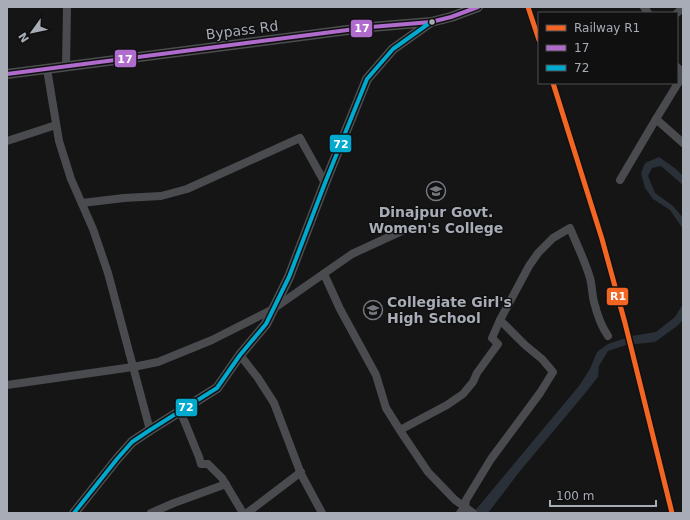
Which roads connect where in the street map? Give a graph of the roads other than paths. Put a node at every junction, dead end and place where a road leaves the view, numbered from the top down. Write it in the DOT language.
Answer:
graph roads {
  1 [pos="67,7"];
  2 [pos="478,7"];
  3 [pos="431,22"];
  4 [pos="66,66"];
  5 [pos="47,69"];
  6 [pos="7,74"];
  7 [pos="677,84"];
  8 [pos="656,119"];
  9 [pos="56,125"];
  10 [pos="7,141"];
  11 [pos="683,143"];
  12 [pos="620,180"];
  13 [pos="325,183"];
  14 [pos="82,203"];
  15 [pos="404,230"];
  16 [pos="324,274"];
  17 [pos="273,309"];
  18 [pos="500,320"];
  19 [pos="608,336"];
  20 [pos="240,355"];
  21 [pos="133,367"];
  22 [pos="7,385"];
  23 [pos="180,411"];
  24 [pos="150,430"];
  25 [pos="400,430"];
  26 [pos="301,472"];
  27 [pos="226,484"];
  28 [pos="463,510"];
  29 [pos="74,513"];
  30 [pos="152,513"];
  31 [pos="243,513"];
  32 [pos="247,513"];
  33 [pos="322,513"];
  34 [pos="473,513"];
  1 -- 4 [label="street"];
  2 -- 3 [label="main road, Bypass Rd"];
  3 -- 4 [label="main road, Bypass Rd"];
  3 -- 13 [label="main road"];
  4 -- 5 [label="main road, Bypass Rd"];
  5 -- 6 [label="main road, Bypass Rd"];
  5 -- 9 [label="street"];
  7 -- 8 [label="street"];
  8 -- 11 [label="street"];
  8 -- 12 [label="street"];
  9 -- 10 [label="street"];
  9 -- 14 [label="street"];
  13 -- 14 [label="street"];
  13 -- 17 [label="main road"];
  14 -- 21 [label="street"];
  15 -- 16 [label="street"];
  16 -- 17 [label="street"];
  16 -- 25 [label="street"];
  17 -- 20 [label="main road"];
  17 -- 21 [label="street"];
  18 -- 19 [label="street"];
  18 -- 25 [label="street"];
  18 -- 28 [label="street"];
  20 -- 23 [label="main road"];
  20 -- 26 [label="street"];
  21 -- 22 [label="street"];
  21 -- 24 [label="street"];
  23 -- 24 [label="main road"];
  23 -- 27 [label="street"];
  24 -- 29 [label="main road"];
  25 -- 28 [label="street"];
  26 -- 32 [label="street"];
  26 -- 33 [label="street"];
  27 -- 30 [label="street"];
  27 -- 31 [label="street"];
  28 -- 34 [label="street"];
}
